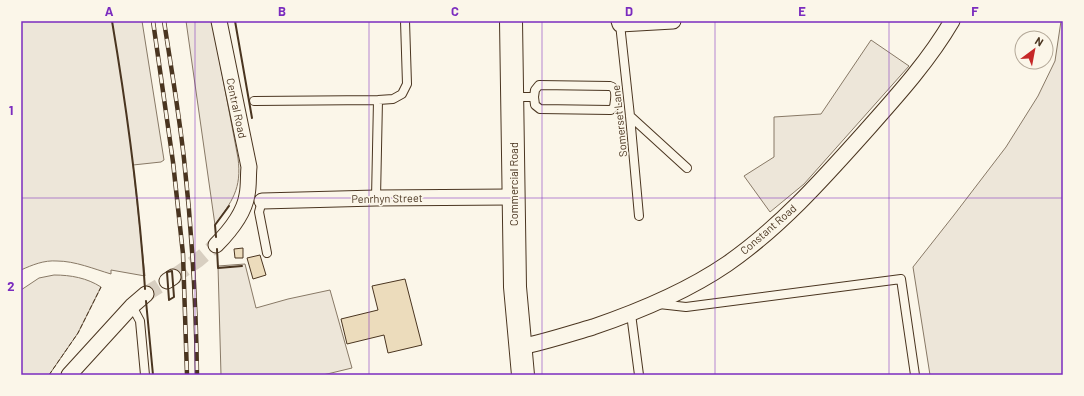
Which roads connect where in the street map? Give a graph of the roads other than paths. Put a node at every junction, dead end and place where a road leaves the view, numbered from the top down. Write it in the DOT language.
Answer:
graph roads {
  1 [pos="219,21"];
  2 [pos="405,21"];
  3 [pos="511,21"];
  4 [pos="673,21"];
  5 [pos="952,21"];
  6 [pos="619,23"];
  7 [pos="512,97"];
  8 [pos="534,97"];
  9 [pos="254,100"];
  10 [pos="378,100"];
  11 [pos="630,116"];
  12 [pos="687,168"];
  13 [pos="512,197"];
  14 [pos="376,198"];
  15 [pos="262,201"];
  16 [pos="639,216"];
  17 [pos="216,245"];
  18 [pos="267,252"];
  19 [pos="146,294"];
  20 [pos="654,304"];
  21 [pos="132,306"];
  22 [pos="631,314"];
  23 [pos="520,347"];
  24 [pos="69,375"];
  25 [pos="145,375"];
  26 [pos="523,375"];
  27 [pos="639,375"];
  28 [pos="915,375"];
  1 -- 17 [label="street, Central Road"];
  2 -- 10 [label="lane"];
  3 -- 7 [label="main road, Commercial Road"];
  4 -- 6 [label="street"];
  5 -- 20 [label="street, Constant Road"];
  6 -- 11 [label="lane, Somerset Lane"];
  7 -- 8 [label="lane"];
  7 -- 13 [label="main road, Commercial Road"];
  8 -- 8 [label="lane"];
  9 -- 10 [label="lane"];
  10 -- 14 [label="lane"];
  11 -- 12 [label="lane"];
  11 -- 16 [label="lane, Somerset Lane"];
  13 -- 14 [label="street, Penrhyn Street"];
  13 -- 23 [label="main road, Commercial Road"];
  14 -- 15 [label="street, Penrhyn Street"];
  15 -- 18 [label="lane"];
  19 -- 21 [label="street"];
  20 -- 22 [label="street, Constant Road"];
  20 -- 28 [label="lane"];
  21 -- 24 [label="street"];
  21 -- 25 [label="lane"];
  22 -- 23 [label="street, Constant Road"];
  22 -- 27 [label="lane"];
  23 -- 26 [label="main road, Commercial Road"];
}
